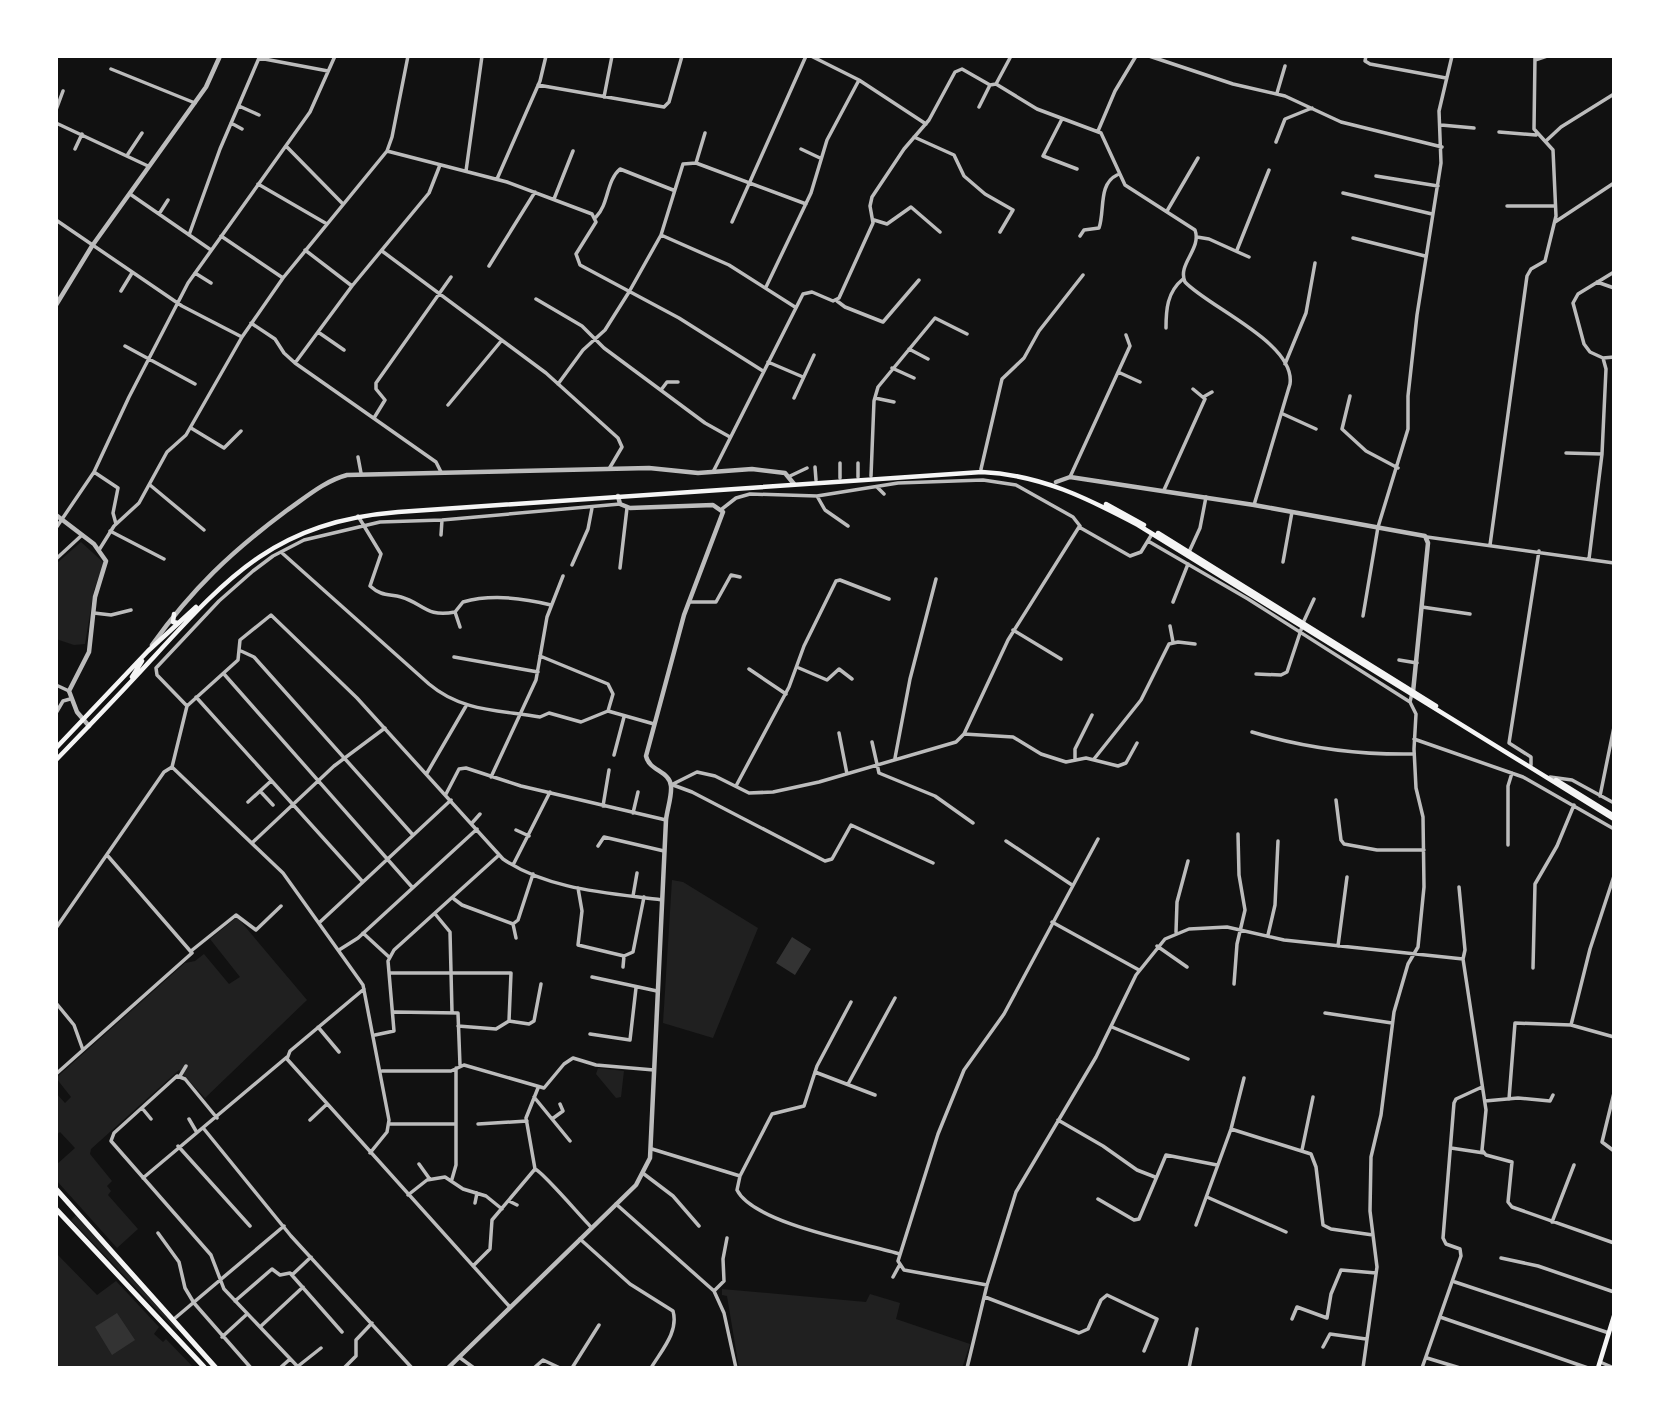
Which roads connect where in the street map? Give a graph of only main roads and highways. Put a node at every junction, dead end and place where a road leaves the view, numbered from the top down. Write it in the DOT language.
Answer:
graph roads {
  1 [pos="792,481"];
  2 [pos="174,614"];
  3 [pos="182,622"];
  4 [pos="1302,627"];
  5 [pos="148,651"];
  6 [pos="126,687"];
  7 [pos="1412,693"];
  8 [pos="56,748"];
  9 [pos="56,760"];
  10 [pos="1614,818"];
  11 [pos="56,1189"];
  12 [pos="56,1209"];
  13 [pos="75,1209"];
  14 [pos="65,1218"];
  15 [pos="1614,1316"];
  16 [pos="183,1330"];
  17 [pos="176,1337"];
  18 [pos="1599,1365"];
  19 [pos="205,1368"];
  20 [pos="216,1368"];
  1 -- 3 [label="main road"];
  1 -- 4 [label="main road"];
  1 -- 4 [label="main road"];
  1 -- 6 [label="main road"];
  2 -- 3 [label="main road"];
  3 -- 5 [label="main road"];
  4 -- 7 [label="main road"];
  5 -- 6 [label="main road"];
  5 -- 8 [label="main road"];
  6 -- 9 [label="main road"];
  7 -- 10 [label="main road"];
  7 -- 10 [label="main road"];
  11 -- 13 [label="main road"];
  12 -- 14 [label="main road"];
  13 -- 14 [label="main road"];
  13 -- 16 [label="main road"];
  14 -- 17 [label="main road"];
  15 -- 18 [label="main road"];
  16 -- 17 [label="main road"];
  16 -- 20 [label="main road"];
  17 -- 19 [label="main road"];
}
